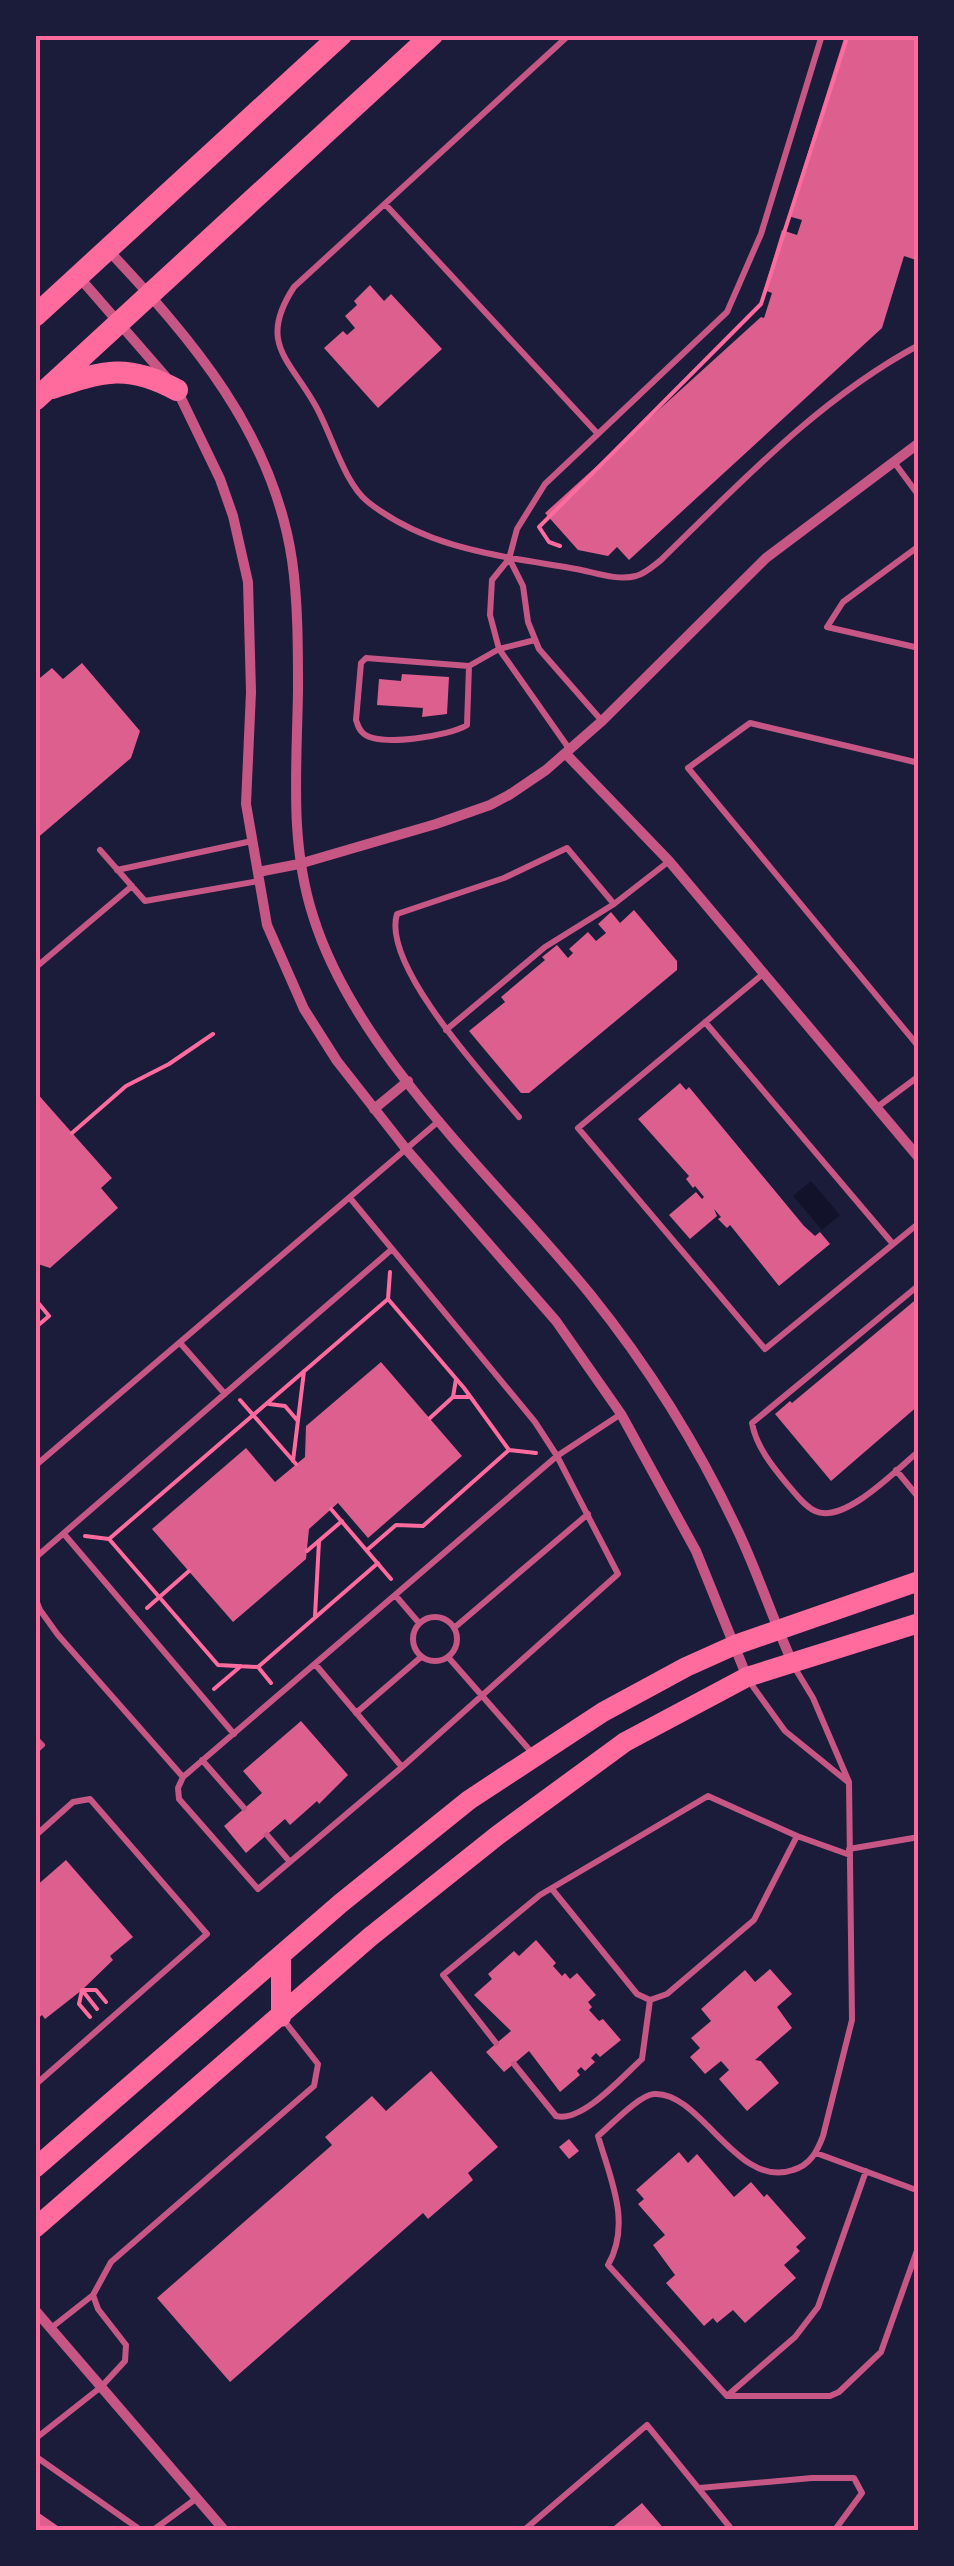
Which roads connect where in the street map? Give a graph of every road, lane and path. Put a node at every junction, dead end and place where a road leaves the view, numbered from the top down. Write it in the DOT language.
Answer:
graph roads {
  1 [pos="341,35"];
  2 [pos="432,35"];
  3 [pos="569,35"];
  4 [pos="822,35"];
  5 [pos="384,204"];
  6 [pos="107,249"];
  7 [pos="78,276"];
  8 [pos="150,295"];
  9 [pos="35,316"];
  10 [pos="120,322"];
  11 [pos="919,345"];
  12 [pos="177,390"];
  13 [pos="40,395"];
  14 [pos="598,434"];
  15 [pos="919,443"];
  16 [pos="894,462"];
  17 [pos="919,496"];
  18 [pos="919,546"];
  19 [pos="510,559"];
  20 [pos="534,640"];
  21 [pos="919,648"];
  22 [pos="499,649"];
  23 [pos="469,666"];
  24 [pos="602,721"];
  25 [pos="568,752"];
  26 [pos="919,764"];
  27 [pos="253,841"];
  28 [pos="100,850"];
  29 [pos="669,861"];
  30 [pos="299,864"];
  31 [pos="118,870"];
  32 [pos="259,877"];
  33 [pos="132,886"];
  34 [pos="614,904"];
  35 [pos="35,968"];
  36 [pos="764,973"];
  37 [pos="705,1022"];
  38 [pos="446,1030"];
  39 [pos="212,1034"];
  40 [pos="919,1047"];
  41 [pos="919,1076"];
  42 [pos="408,1080"];
  43 [pos="374,1108"];
  44 [pos="875,1108"];
  45 [pos="519,1117"];
  46 [pos="440,1120"];
  47 [pos="72,1133"];
  48 [pos="406,1148"];
  49 [pos="919,1158"];
  50 [pos="350,1198"];
  51 [pos="919,1223"];
  52 [pos="893,1244"];
  53 [pos="391,1250"];
  54 [pos="919,1286"];
  55 [pos="35,1298"];
  56 [pos="388,1299"];
  57 [pos="35,1328"];
  58 [pos="181,1344"];
  59 [pos="304,1371"];
  60 [pos="456,1378"];
  61 [pos="228,1392"];
  62 [pos="471,1397"];
  63 [pos="453,1398"];
  64 [pos="264,1406"];
  65 [pos="621,1414"];
  66 [pos="253,1415"];
  67 [pos="430,1418"];
  68 [pos="298,1421"];
  69 [pos="510,1450"];
  70 [pos="919,1452"];
  71 [pos="557,1456"];
  72 [pos="35,1466"];
  73 [pos="896,1470"];
  74 [pos="919,1498"];
  75 [pos="332,1509"];
  76 [pos="588,1514"];
  77 [pos="342,1521"];
  78 [pos="64,1534"];
  79 [pos="110,1539"];
  80 [pos="319,1541"];
  81 [pos="367,1550"];
  82 [pos="307,1551"];
  83 [pos="35,1558"];
  84 [pos="378,1563"];
  85 [pos="189,1571"];
  86 [pos="919,1581"];
  87 [pos="398,1592"];
  88 [pos="35,1597"];
  89 [pos="159,1597"];
  90 [pos="315,1617"];
  91 [pos="136,1618"];
  92 [pos="419,1623"];
  93 [pos="919,1623"];
  94 [pos="454,1628"];
  95 [pos="779,1632"];
  96 [pos="735,1645"];
  97 [pos="421,1657"];
  98 [pos="448,1657"];
  99 [pos="315,1664"];
  100 [pos="792,1664"];
  101 [pos="241,1666"];
  102 [pos="258,1668"];
  103 [pos="746,1677"];
  104 [pos="280,1694"];
  105 [pos="482,1696"];
  106 [pos="203,1698"];
  107 [pos="356,1713"];
  108 [pos="234,1734"];
  109 [pos="35,1738"];
  110 [pos="35,1750"];
  111 [pos="535,1756"];
  112 [pos="202,1760"];
  113 [pos="402,1767"];
  114 [pos="183,1777"];
  115 [pos="849,1782"];
  116 [pos="244,1808"];
  117 [pos="267,1835"];
  118 [pos="35,1836"];
  119 [pos="797,1836"];
  120 [pos="919,1837"];
  121 [pos="849,1852"];
  122 [pos="290,1862"];
  123 [pos="552,1888"];
  124 [pos="281,1955"];
  125 [pos="82,1990"];
  126 [pos="650,2000"];
  127 [pos="116,2014"];
  128 [pos="281,2017"];
  129 [pos="108,2021"];
  130 [pos="100,2028"];
  131 [pos="496,2043"];
  132 [pos="514,2064"];
  133 [pos="35,2084"];
  134 [pos="816,2153"];
  135 [pos="35,2168"];
  136 [pos="866,2171"];
  137 [pos="919,2191"];
  138 [pos="35,2228"];
  139 [pos="919,2245"];
  140 [pos="94,2295"];
  141 [pos="35,2310"];
  142 [pos="51,2328"];
  143 [pos="101,2387"];
  144 [pos="727,2396"];
  145 [pos="35,2439"];
  146 [pos="35,2456"];
  147 [pos="698,2488"];
  148 [pos="197,2498"];
  149 [pos="142,2531"];
  150 [pos="152,2531"];
  151 [pos="225,2531"];
  152 [pos="524,2531"];
  153 [pos="733,2531"];
  154 [pos="834,2531"];
  1 -- 6 [label="main road"];
  2 -- 8 [label="main road"];
  3 -- 5 [label="lane"];
  4 -- 14 [label="lane"];
  5 -- 14 [label="lane"];
  5 -- 19 [label="lane"];
  6 -- 7 [label="main road"];
  6 -- 8 [label="street"];
  7 -- 9 [label="main road"];
  7 -- 10 [label="street"];
  8 -- 10 [label="main road"];
  8 -- 30 [label="street"];
  10 -- 12 [label="street"];
  10 -- 13 [label="main road"];
  11 -- 19 [label="lane"];
  12 -- 13 [label="main road"];
  12 -- 27 [label="street"];
  14 -- 19 [label="lane"];
  15 -- 16 [label="street"];
  16 -- 17 [label="lane"];
  16 -- 24 [label="street"];
  18 -- 21 [label="lane"];
  19 -- 20 [label="lane"];
  19 -- 22 [label="lane"];
  20 -- 22 [label="lane"];
  20 -- 24 [label="lane"];
  22 -- 23 [label="lane"];
  22 -- 25 [label="lane"];
  23 -- 23 [label="lane"];
  24 -- 25 [label="street"];
  25 -- 29 [label="street"];
  25 -- 30 [label="street"];
  26 -- 40 [label="lane"];
  27 -- 31 [label="lane"];
  27 -- 32 [label="street"];
  28 -- 31 [label="lane"];
  29 -- 34 [label="lane"];
  29 -- 36 [label="street"];
  30 -- 32 [label="street"];
  30 -- 42 [label="street"];
  31 -- 33 [label="lane"];
  32 -- 33 [label="lane"];
  32 -- 43 [label="street"];
  33 -- 35 [label="lane"];
  34 -- 38 [label="lane"];
  34 -- 38 [label="lane"];
  36 -- 37 [label="lane"];
  36 -- 44 [label="street"];
  37 -- 52 [label="lane"];
  37 -- 52 [label="lane"];
  38 -- 45 [label="lane"];
  39 -- 47 [label="path"];
  41 -- 44 [label="lane"];
  42 -- 43 [label="street"];
  42 -- 46 [label="street"];
  43 -- 48 [label="street"];
  44 -- 49 [label="street"];
  46 -- 48 [label="lane"];
  46 -- 95 [label="street"];
  48 -- 50 [label="lane"];
  48 -- 65 [label="street"];
  50 -- 53 [label="lane"];
  50 -- 58 [label="lane"];
  51 -- 52 [label="lane"];
  53 -- 56 [label="path"];
  53 -- 61 [label="lane"];
  53 -- 71 [label="lane"];
  54 -- 73 [label="lane"];
  55 -- 57 [label="path"];
  56 -- 59 [label="path"];
  56 -- 60 [label="path"];
  58 -- 61 [label="lane"];
  58 -- 72 [label="lane"];
  59 -- 64 [label="path"];
  59 -- 68 [label="path"];
  60 -- 62 [label="path"];
  60 -- 63 [label="path"];
  61 -- 66 [label="path"];
  61 -- 78 [label="lane"];
  62 -- 63 [label="path"];
  62 -- 69 [label="path"];
  63 -- 67 [label="path"];
  64 -- 66 [label="path"];
  64 -- 68 [label="path"];
  65 -- 71 [label="lane"];
  65 -- 96 [label="street"];
  66 -- 68 [label="path"];
  66 -- 79 [label="path"];
  69 -- 71 [label="path"];
  69 -- 81 [label="path"];
  70 -- 73 [label="lane"];
  71 -- 76 [label="lane"];
  71 -- 87 [label="lane"];
  73 -- 74 [label="lane"];
  75 -- 77 [label="path"];
  76 -- 94 [label="lane"];
  76 -- 105 [label="lane"];
  77 -- 80 [label="path"];
  77 -- 81 [label="path"];
  78 -- 79 [label="path"];
  78 -- 83 [label="lane"];
  78 -- 91 [label="lane"];
  79 -- 89 [label="path"];
  80 -- 82 [label="path"];
  80 -- 90 [label="path"];
  81 -- 84 [label="path"];
  84 -- 87 [label="path"];
  84 -- 90 [label="path"];
  85 -- 89 [label="path"];
  86 -- 95 [label="main road"];
  87 -- 92 [label="lane"];
  87 -- 99 [label="lane"];
  88 -- 114 [label="lane"];
  89 -- 91 [label="path"];
  89 -- 101 [label="path"];
  90 -- 102 [label="path"];
  91 -- 106 [label="lane"];
  92 -- 94 [label="lane"];
  92 -- 97 [label="lane"];
  93 -- 100 [label="main road"];
  94 -- 98 [label="lane"];
  95 -- 96 [label="main road"];
  95 -- 100 [label="street"];
  96 -- 103 [label="street"];
  96 -- 111 [label="main road"];
  97 -- 98 [label="lane"];
  97 -- 107 [label="lane"];
  98 -- 105 [label="lane"];
  99 -- 104 [label="lane"];
  99 -- 107 [label="lane"];
  100 -- 103 [label="main road"];
  100 -- 115 [label="lane"];
  101 -- 102 [label="path"];
  101 -- 106 [label="path"];
  102 -- 104 [label="path"];
  103 -- 115 [label="lane"];
  103 -- 128 [label="main road"];
  104 -- 108 [label="lane"];
  105 -- 111 [label="lane"];
  105 -- 113 [label="lane"];
  106 -- 108 [label="lane"];
  107 -- 113 [label="lane"];
  108 -- 112 [label="lane"];
  109 -- 110 [label="lane"];
  111 -- 124 [label="main road"];
  112 -- 114 [label="lane"];
  112 -- 116 [label="lane"];
  113 -- 122 [label="lane"];
  114 -- 122 [label="lane"];
  115 -- 121 [label="lane"];
  117 -- 122 [label="lane"];
  118 -- 127 [label="lane"];
  119 -- 121 [label="lane"];
  119 -- 123 [label="lane"];
  119 -- 126 [label="lane"];
  120 -- 121 [label="lane"];
  121 -- 134 [label="lane"];
  123 -- 126 [label="lane"];
  123 -- 131 [label="lane"];
  124 -- 128 [label="main road"];
  124 -- 135 [label="main road"];
  125 -- 127 [label="path"];
  125 -- 129 [label="path"];
  125 -- 130 [label="path"];
  126 -- 132 [label="lane"];
  127 -- 129 [label="lane"];
  128 -- 138 [label="main road"];
  128 -- 140 [label="lane"];
  129 -- 130 [label="lane"];
  130 -- 133 [label="lane"];
  134 -- 136 [label="lane"];
  134 -- 144 [label="lane"];
  136 -- 137 [label="lane"];
  136 -- 144 [label="lane"];
  139 -- 144 [label="lane"];
  140 -- 142 [label="lane"];
  140 -- 143 [label="lane"];
  141 -- 142 [label="street"];
  142 -- 143 [label="street"];
  143 -- 145 [label="lane"];
  143 -- 148 [label="street"];
  146 -- 149 [label="lane"];
  147 -- 152 [label="lane"];
  147 -- 153 [label="lane"];
  147 -- 154 [label="lane"];
  148 -- 150 [label="lane"];
  148 -- 151 [label="street"];
}
